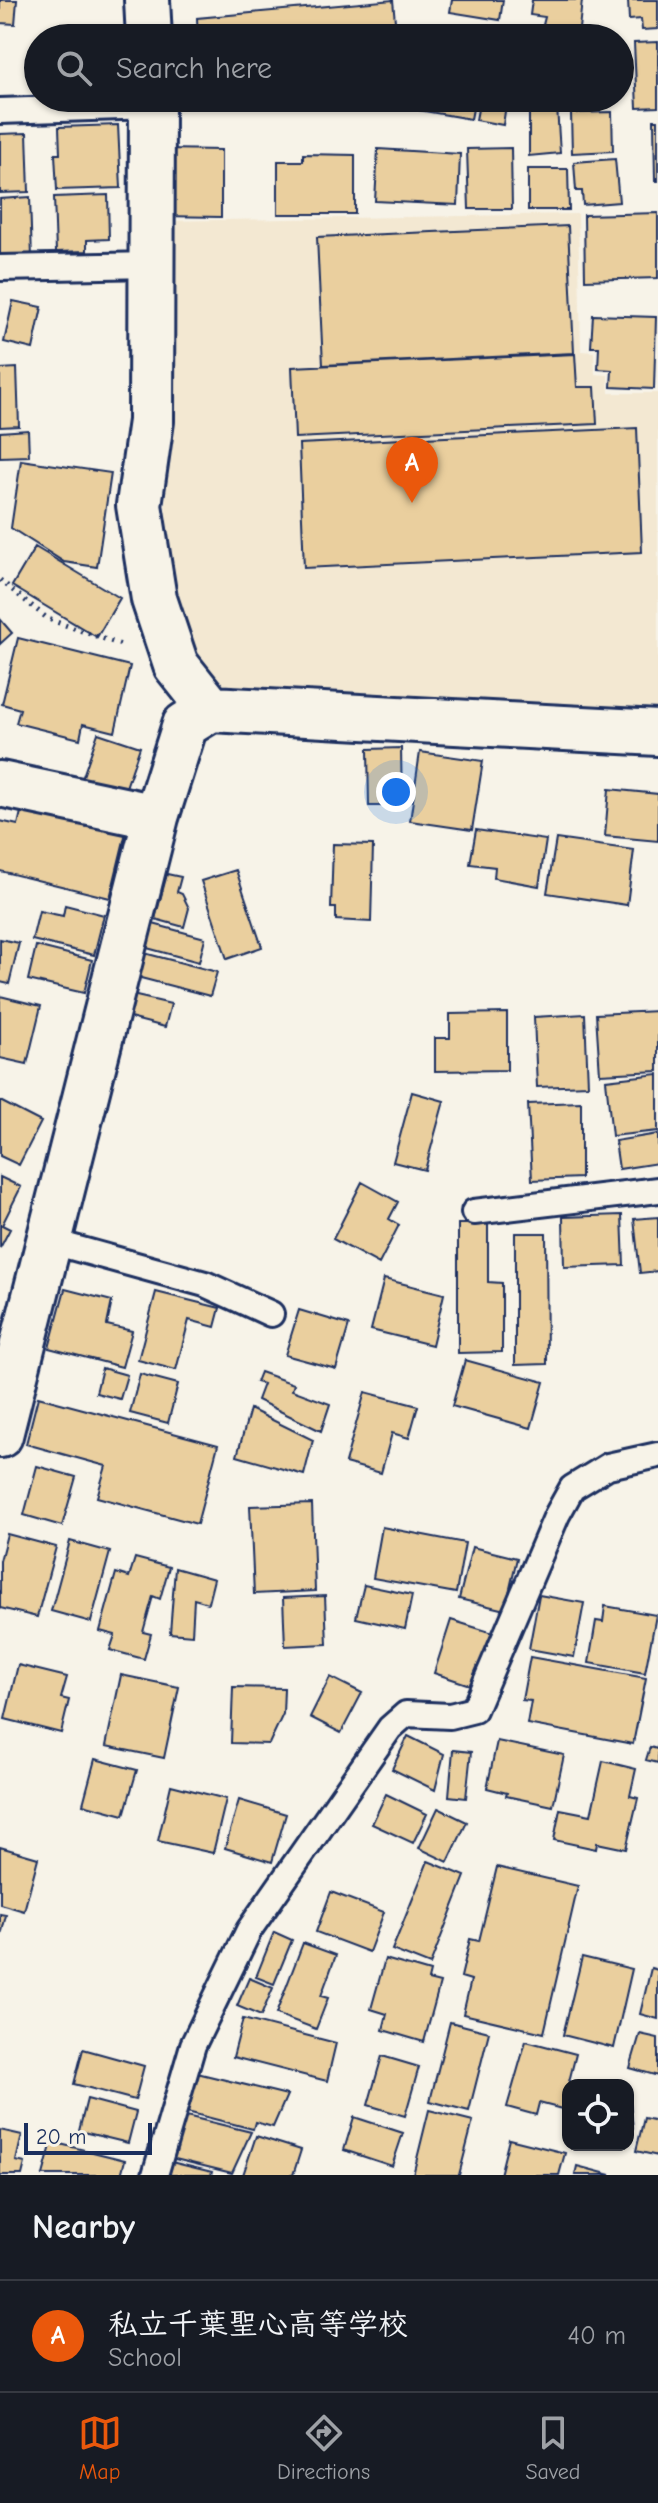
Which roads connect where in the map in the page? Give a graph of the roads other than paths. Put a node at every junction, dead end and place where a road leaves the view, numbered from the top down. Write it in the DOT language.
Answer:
graph roads {
  1 [pos="147,0"];
  2 [pos="148,24"];
  3 [pos="24,110"];
  4 [pos="0,111"];
  5 [pos="152,112"];
  6 [pos="153,265"];
  7 [pos="0,268"];
  8 [pos="211,709"];
  9 [pos="658,733"];
  10 [pos="0,784"];
  11 [pos="156,817"];
  12 [pos="658,1190"];
  13 [pos="474,1212"];
  14 [pos="49,1241"];
  15 [pos="271,1314"];
  16 [pos="0,1435"];
  17 [pos="658,1455"];
  18 [pos="155,2175"];
  1 -- 2 [label="street"];
  3 -- 4 [label="lane"];
  5 -- 6 [label="street"];
  6 -- 7 [label="lane"];
  6 -- 8 [label="street"];
  8 -- 9 [label="street"];
  8 -- 11 [label="street"];
  10 -- 11 [label="street"];
  11 -- 14 [label="street"];
  12 -- 13 [label="lane"];
  14 -- 15 [label="lane"];
  14 -- 16 [label="street"];
  17 -- 18 [label="lane"];
}
